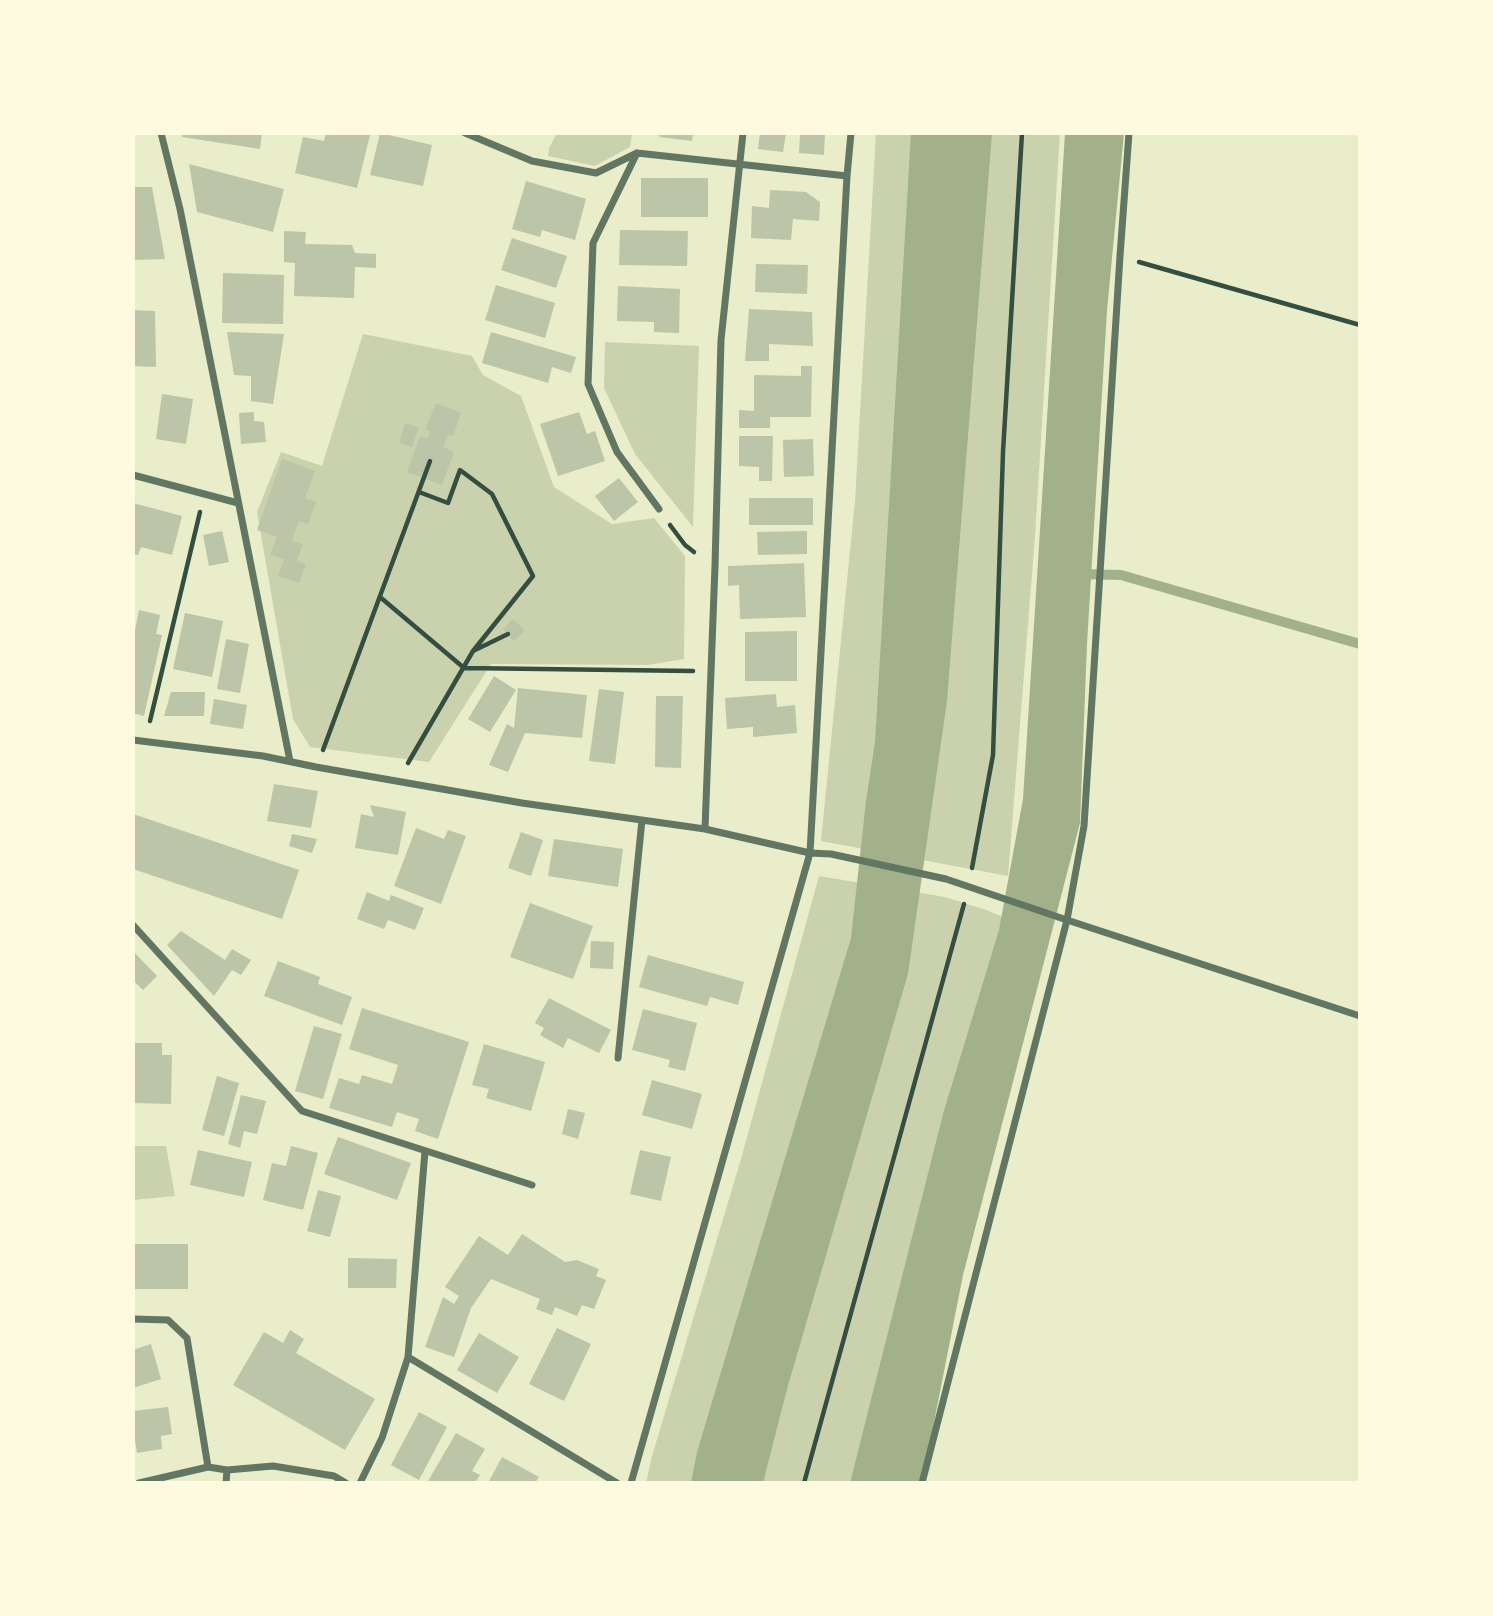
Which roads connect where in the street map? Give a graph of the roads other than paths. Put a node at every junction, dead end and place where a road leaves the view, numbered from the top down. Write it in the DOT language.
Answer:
graph roads {
  1 [pos="161,133"];
  2 [pos="465,133"];
  3 [pos="743,133"];
  4 [pos="850,133"];
  5 [pos="1129,133"];
  6 [pos="636,153"];
  7 [pos="739,165"];
  8 [pos="847,176"];
  9 [pos="133,475"];
  10 [pos="238,503"];
  11 [pos="659,509"];
  12 [pos="133,740"];
  13 [pos="290,761"];
  14 [pos="642,820"];
  15 [pos="705,829"];
  16 [pos="810,853"];
  17 [pos="1067,920"];
  18 [pos="133,925"];
  19 [pos="1360,1017"];
  20 [pos="618,1058"];
  21 [pos="425,1151"];
  22 [pos="532,1185"];
  23 [pos="133,1319"];
  24 [pos="408,1357"];
  25 [pos="208,1467"];
  26 [pos="227,1470"];
  27 [pos="139,1483"];
  28 [pos="226,1483"];
  29 [pos="346,1483"];
  30 [pos="360,1483"];
  31 [pos="617,1483"];
  32 [pos="631,1483"];
  33 [pos="922,1483"];
  1 -- 10 [label="street"];
  2 -- 6 [label="street"];
  3 -- 7 [label="street"];
  4 -- 8 [label="street"];
  5 -- 17 [label="street"];
  6 -- 7 [label="street"];
  6 -- 11 [label="street"];
  7 -- 8 [label="street"];
  7 -- 15 [label="street"];
  8 -- 16 [label="street"];
  9 -- 10 [label="street"];
  10 -- 13 [label="street"];
  12 -- 13 [label="street"];
  13 -- 14 [label="street"];
  14 -- 15 [label="street"];
  14 -- 20 [label="street"];
  15 -- 16 [label="street"];
  16 -- 17 [label="street"];
  16 -- 32 [label="street"];
  17 -- 19 [label="street"];
  17 -- 33 [label="street"];
  18 -- 21 [label="street"];
  21 -- 22 [label="street"];
  21 -- 24 [label="street"];
  23 -- 25 [label="street"];
  24 -- 30 [label="street"];
  24 -- 31 [label="street"];
  25 -- 26 [label="street"];
  25 -- 27 [label="street"];
  26 -- 28 [label="street"];
  26 -- 29 [label="street"];
}
